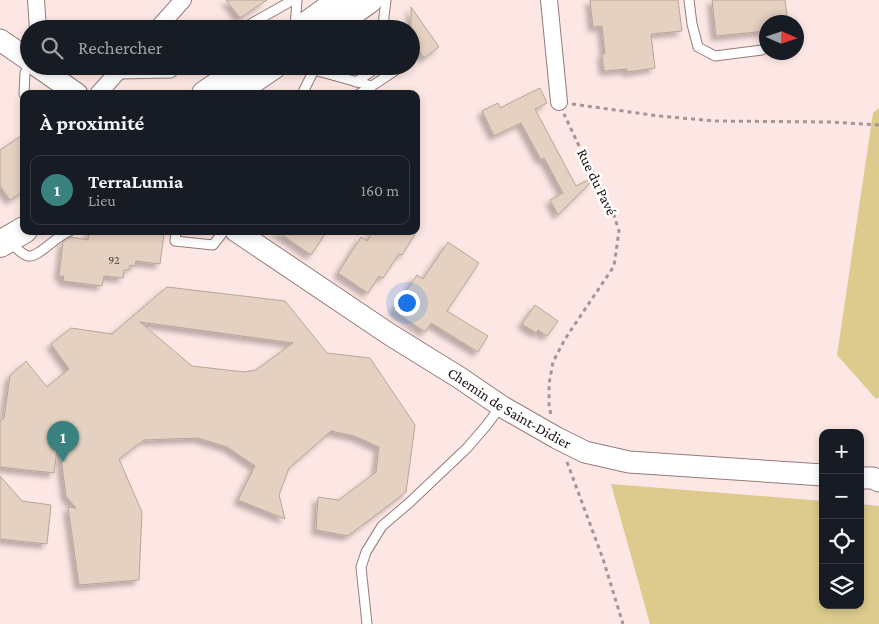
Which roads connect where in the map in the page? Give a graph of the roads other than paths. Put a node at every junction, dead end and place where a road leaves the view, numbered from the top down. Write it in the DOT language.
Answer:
graph roads {
  1 [pos="36,0"];
  2 [pos="183,0"];
  3 [pos="306,0"];
  4 [pos="341,0"];
  5 [pos="369,0"];
  6 [pos="386,0"];
  7 [pos="549,0"];
  8 [pos="689,0"];
  9 [pos="297,9"];
  10 [pos="37,20"];
  11 [pos="165,20"];
  12 [pos="265,20"];
  13 [pos="341,20"];
  14 [pos="382,20"];
  15 [pos="0,40"];
  16 [pos="759,50"];
  17 [pos="20,55"];
  18 [pos="25,75"];
  19 [pos="47,75"];
  20 [pos="115,75"];
  21 [pos="233,75"];
  22 [pos="260,75"];
  23 [pos="310,75"];
  24 [pos="334,75"];
  25 [pos="366,75"];
  26 [pos="388,75"];
  27 [pos="356,82"];
  28 [pos="372,86"];
  29 [pos="24,90"];
  30 [pos="71,90"];
  31 [pos="102,90"];
  32 [pos="211,90"];
  33 [pos="238,90"];
  34 [pos="304,90"];
  35 [pos="366,90"];
  36 [pos="559,102"];
  37 [pos="13,235"];
  38 [pos="61,235"];
  39 [pos="176,235"];
  40 [pos="221,235"];
  41 [pos="242,235"];
  42 [pos="501,406"];
  43 [pos="819,475"];
  44 [pos="864,478"];
  45 [pos="879,481"];
  46 [pos="367,624"];
  1 -- 10 [label="street"];
  2 -- 11 [label="street"];
  3 -- 9 [label="lane"];
  4 -- 9 [label="main road"];
  5 -- 13 [label="main road"];
  6 -- 14 [label="lane"];
  7 -- 36 [label="street"];
  8 -- 16 [label="lane"];
  9 -- 12 [label="lane"];
  15 -- 17 [label="street"];
  18 -- 29 [label="lane"];
  19 -- 30 [label="street"];
  20 -- 31 [label="street"];
  21 -- 32 [label="main road"];
  22 -- 33 [label="main road"];
  23 -- 34 [label="lane"];
  24 -- 27 [label="lane"];
  25 -- 27 [label="lane"];
  26 -- 28 [label="lane"];
  27 -- 28 [label="lane"];
  28 -- 35 [label="lane"];
  37 -- 38 [label="lane"];
  39 -- 40 [label="lane"];
  41 -- 42 [label="street, Chemin de Saint-Didier"];
  42 -- 43 [label="street, Chemin de Saint-Didier"];
  42 -- 46 [label="lane"];
  44 -- 45 [label="street"];
}
